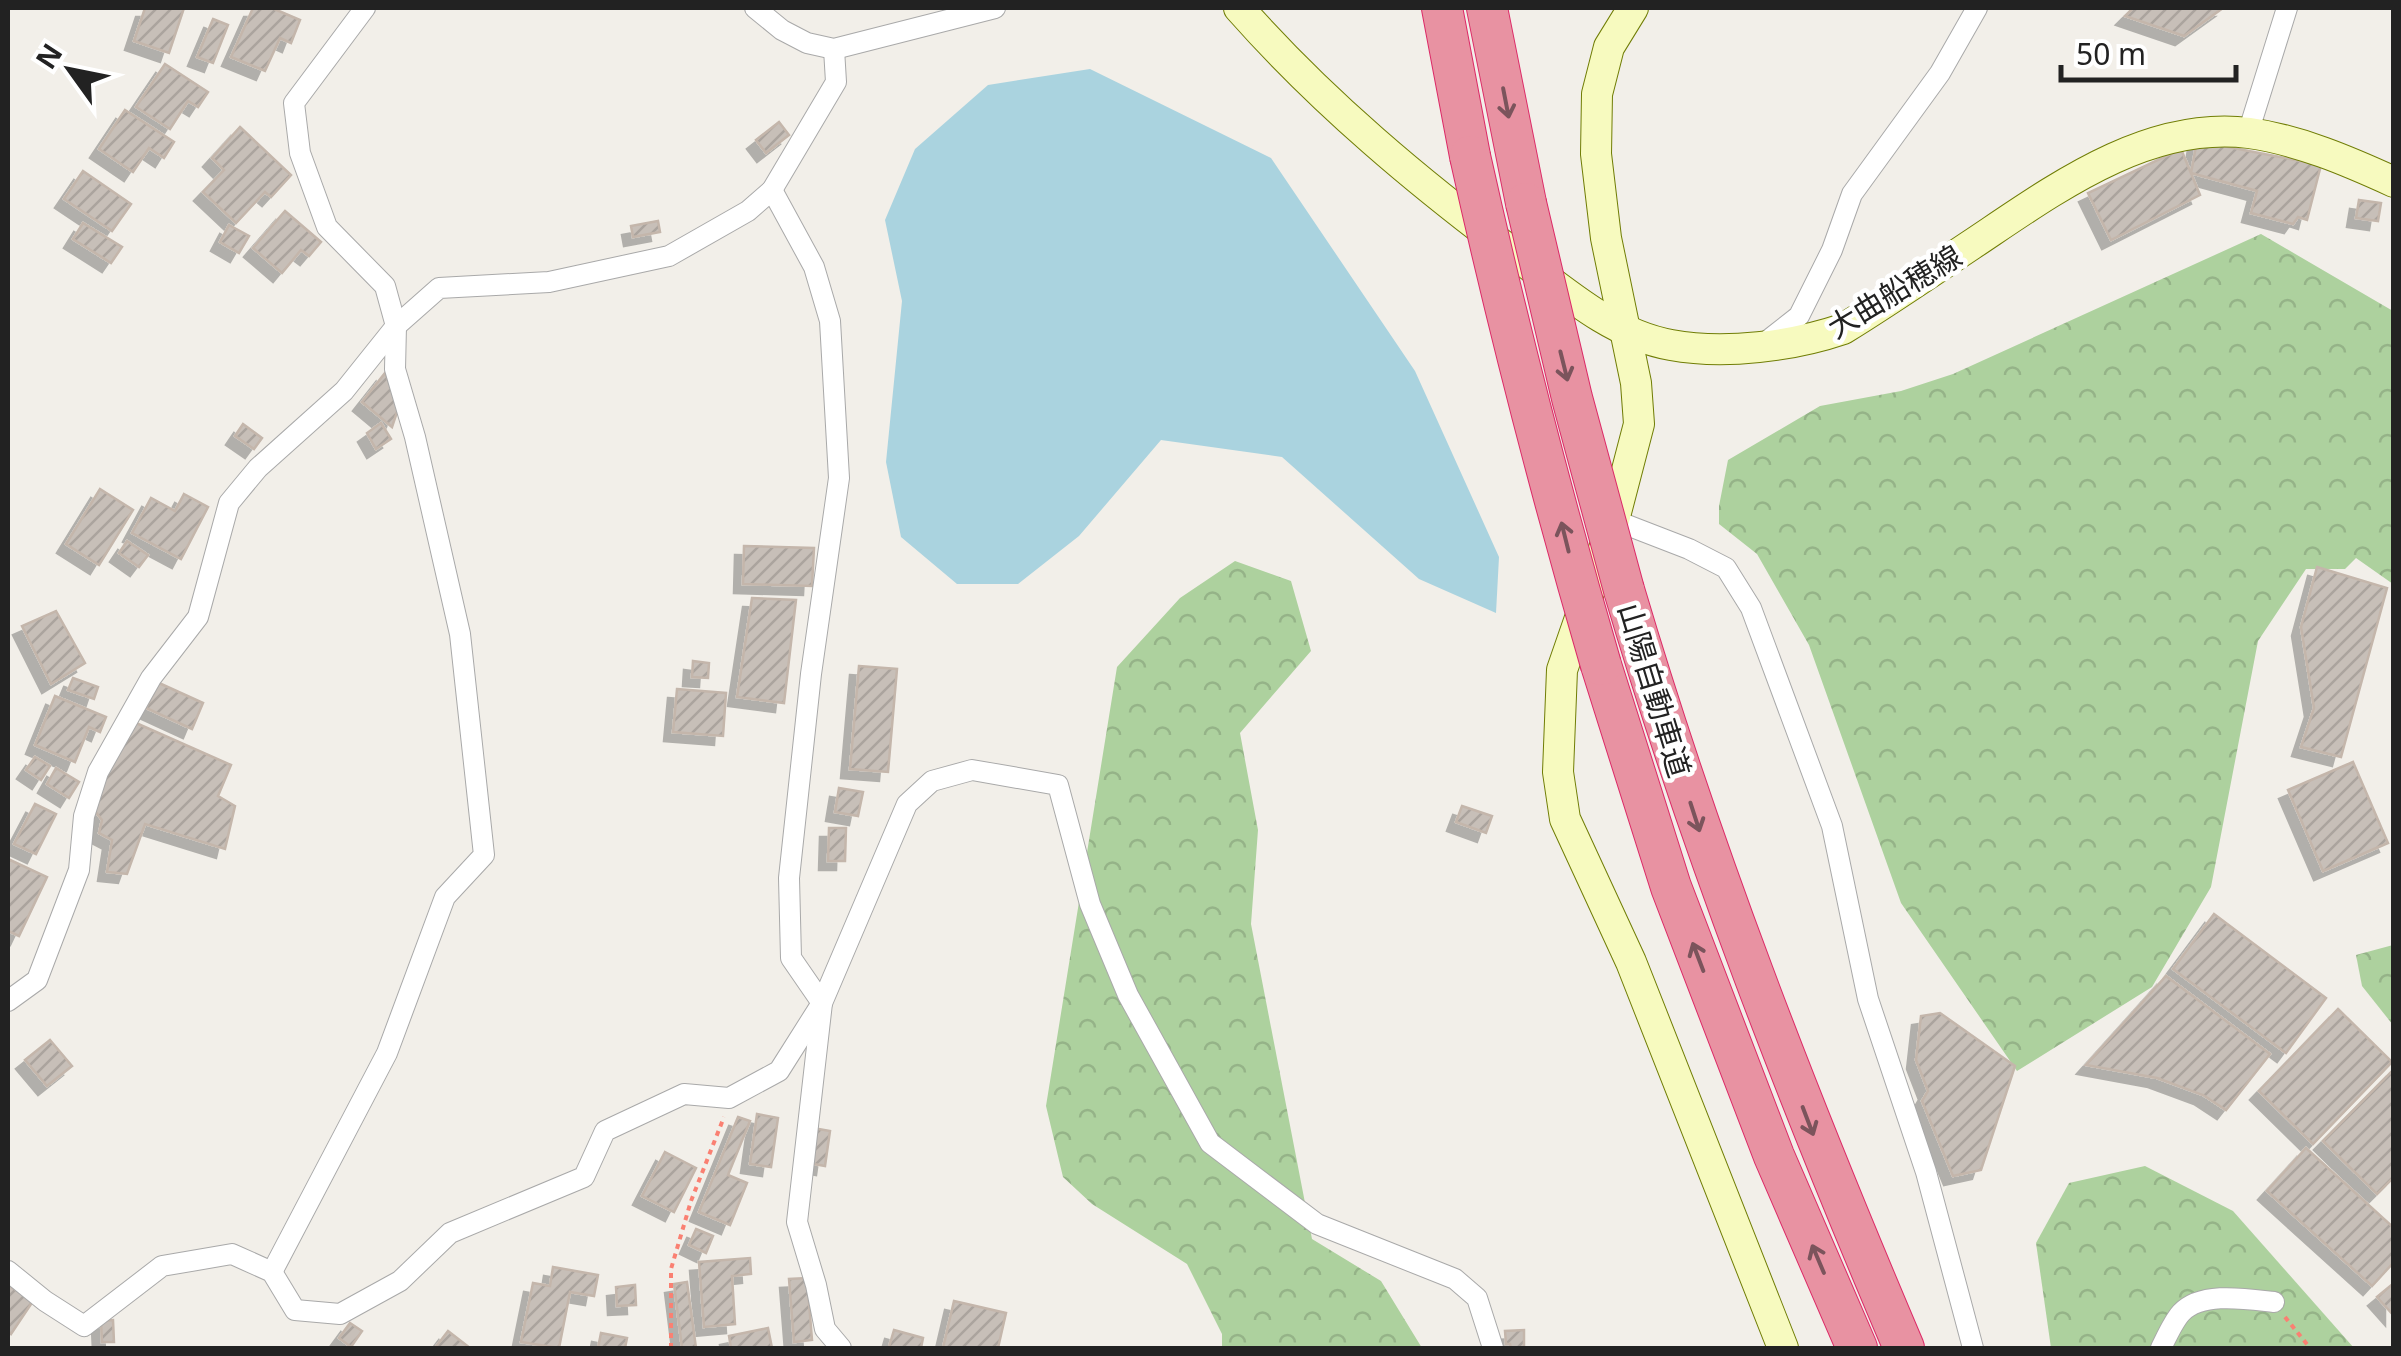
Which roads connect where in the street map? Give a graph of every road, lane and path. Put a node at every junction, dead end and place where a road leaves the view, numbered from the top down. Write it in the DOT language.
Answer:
graph roads {
  1 [pos="365,8"];
  2 [pos="756,8"];
  3 [pos="995,8"];
  4 [pos="1239,8"];
  5 [pos="1442,8"];
  6 [pos="1487,8"];
  7 [pos="1633,8"];
  8 [pos="1978,8"];
  9 [pos="2287,8"];
  10 [pos="834,50"];
  11 [pos="2248,133"];
  12 [pos="2394,182"];
  13 [pos="772,190"];
  14 [pos="396,326"];
  15 [pos="1623,328"];
  16 [pos="1761,346"];
  17 [pos="1614,520"];
  18 [pos="8,1001"];
  19 [pos="822,1004"];
  20 [pos="729,1098"];
  21 [pos="8,1271"];
  22 [pos="272,1272"];
  23 [pos="2274,1302"];
  24 [pos="671,1348"];
  25 [pos="841,1348"];
  26 [pos="1493,1348"];
  27 [pos="1784,1348"];
  28 [pos="1856,1348"];
  29 [pos="1904,1348"];
  30 [pos="1974,1348"];
  31 [pos="2162,1348"];
  32 [pos="2310,1348"];
  1 -- 14 [label="street"];
  2 -- 10 [label="street"];
  3 -- 10 [label="street"];
  4 -- 15 [label="street, 大曲船穂線"];
  28 -- 5 [label="highway, 山陽自動車道, one-way, bridge"];
  6 -- 29 [label="highway, 山陽自動車道, one-way, bridge"];
  7 -- 15 [label="street"];
  8 -- 16 [label="street"];
  9 -- 11 [label="street"];
  10 -- 13 [label="street"];
  11 -- 12 [label="street, 大曲船穂線"];
  11 -- 16 [label="street, 大曲船穂線"];
  13 -- 14 [label="street"];
  13 -- 19 [label="street"];
  14 -- 18 [label="street"];
  14 -- 22 [label="street"];
  15 -- 16 [label="street, 大曲船穂線"];
  15 -- 17 [label="street"];
  17 -- 27 [label="street"];
  17 -- 30 [label="street"];
  19 -- 20 [label="street"];
  19 -- 25 [label="street"];
  19 -- 26 [label="street"];
  20 -- 22 [label="street"];
  20 -- 24 [label="path"];
  21 -- 22 [label="street"];
  23 -- 31 [label="street"];
  23 -- 32 [label="path"];
}
